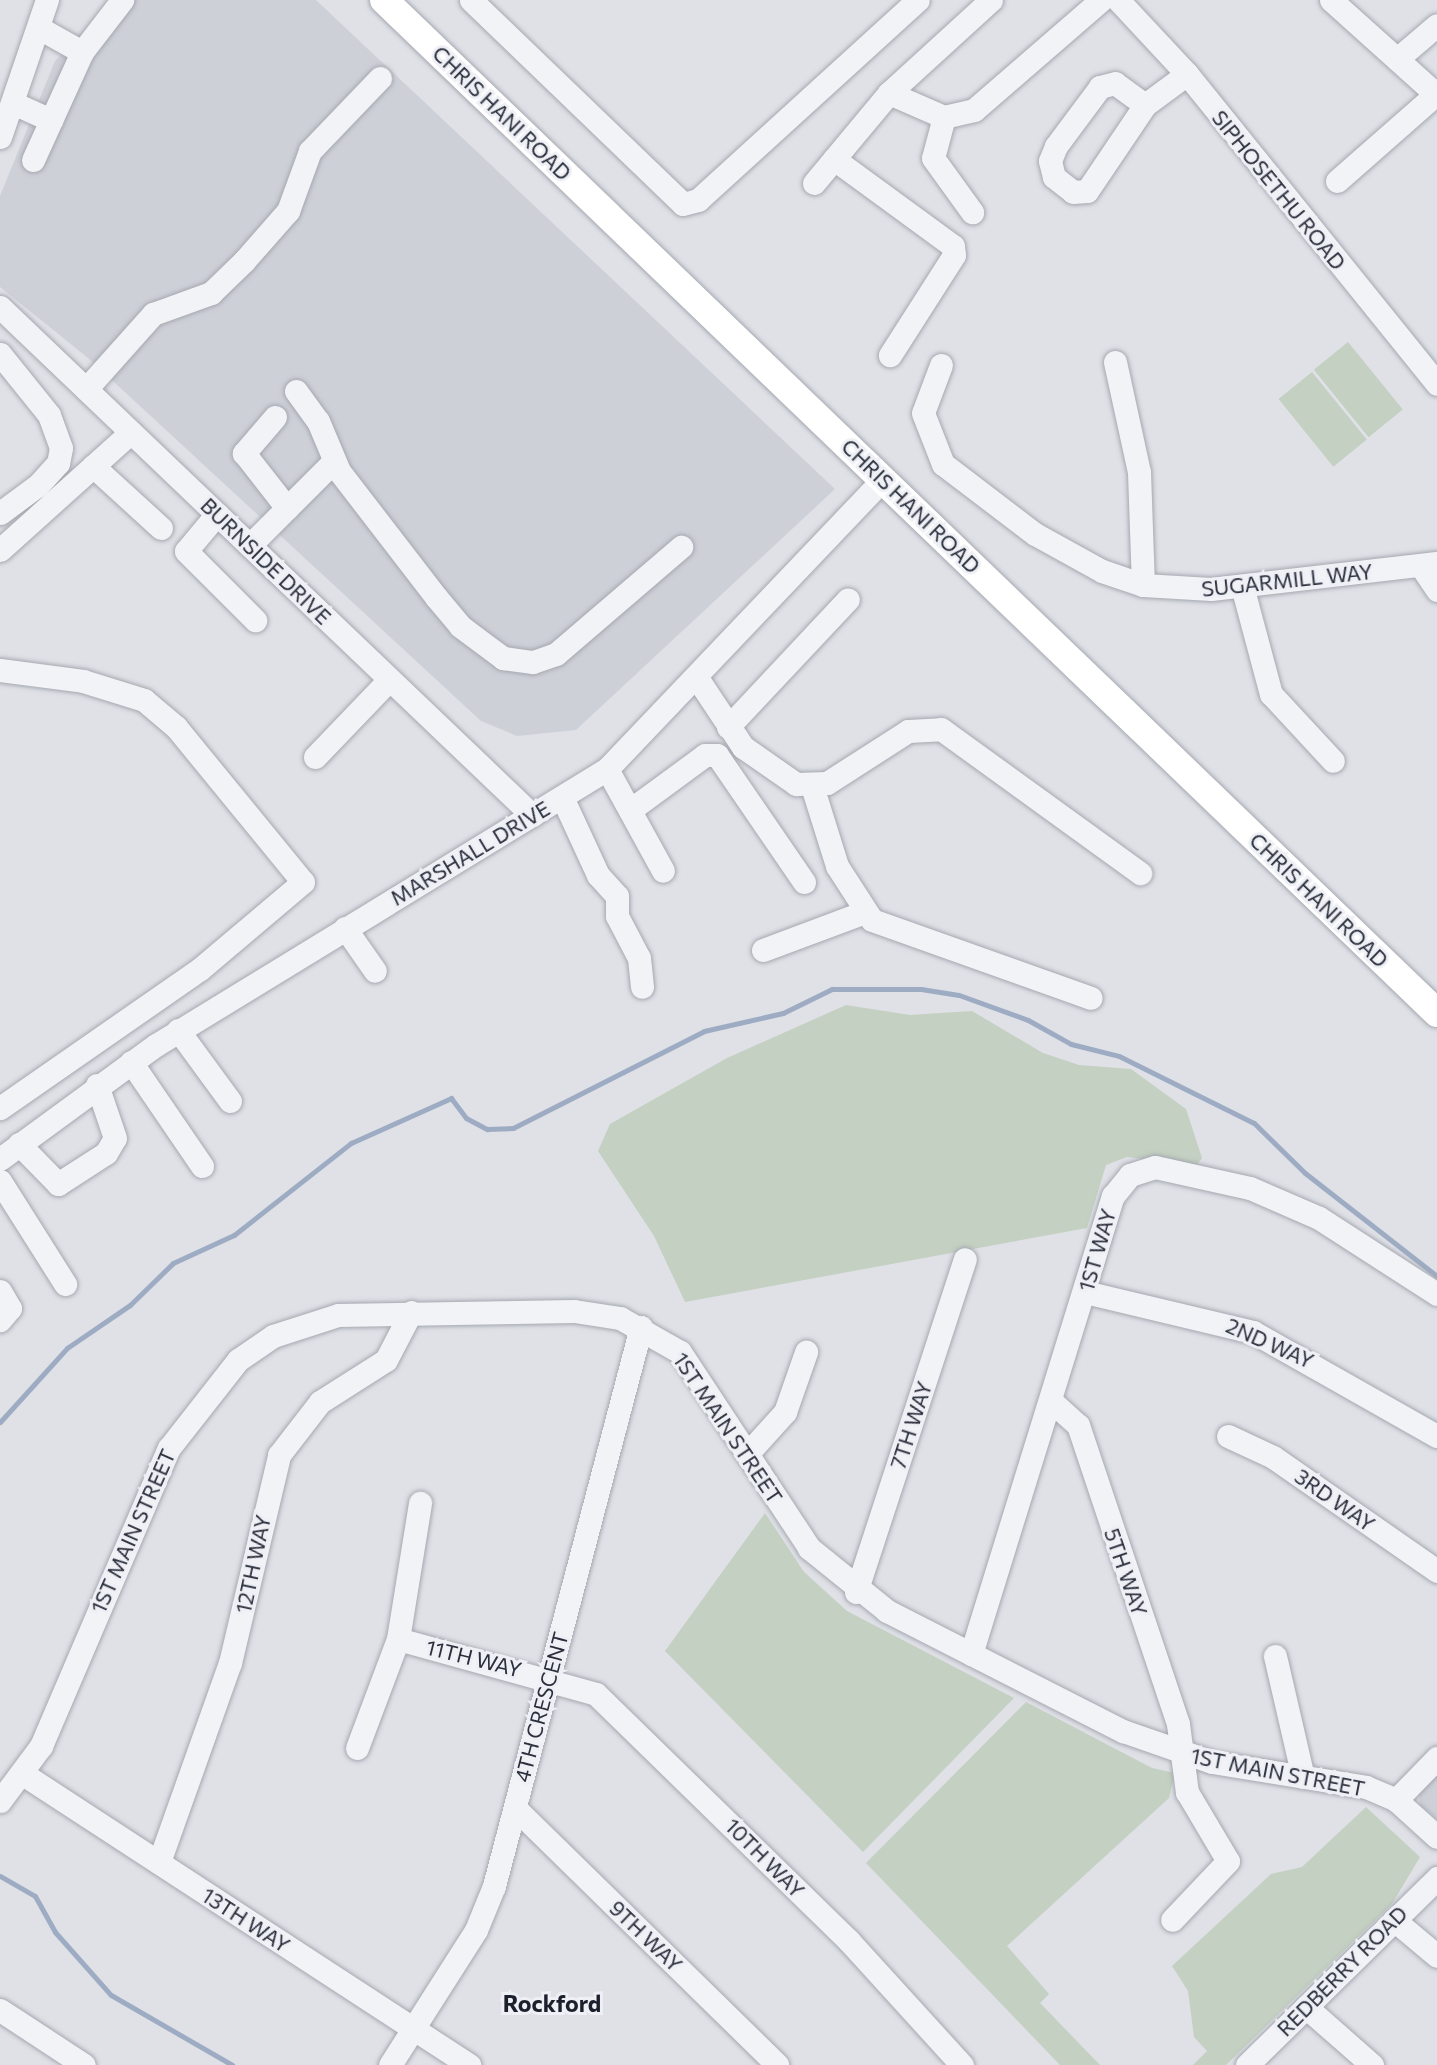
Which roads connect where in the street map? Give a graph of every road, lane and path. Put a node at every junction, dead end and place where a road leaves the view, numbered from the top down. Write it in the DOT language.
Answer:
graph roads {
  1 [pos="47,0"];
  2 [pos="122,0"];
  3 [pos="384,0"];
  4 [pos="471,0"];
  5 [pos="918,0"];
  6 [pos="991,0"];
  7 [pos="1101,0"];
  8 [pos="1118,0"];
  9 [pos="1331,0"];
  10 [pos="1437,25"];
  11 [pos="41,29"];
  12 [pos="82,52"];
  13 [pos="1397,59"];
  14 [pos="1187,74"];
  15 [pos="380,78"];
  16 [pos="889,93"];
  17 [pos="1437,95"];
  18 [pos="13,103"];
  19 [pos="1145,105"];
  20 [pos="944,117"];
  21 [pos="51,120"];
  22 [pos="1,133"];
  23 [pos="834,159"];
  24 [pos="33,160"];
  25 [pos="1338,181"];
  26 [pos="814,183"];
  27 [pos="972,212"];
  28 [pos="0,307"];
  29 [pos="0,355"];
  30 [pos="890,355"];
  31 [pos="1115,362"];
  32 [pos="941,365"];
  33 [pos="1437,384"];
  34 [pos="86,389"];
  35 [pos="296,391"];
  36 [pos="275,417"];
  37 [pos="131,432"];
  38 [pos="333,461"];
  39 [pos="93,466"];
  40 [pos="883,479"];
  41 [pos="287,508"];
  42 [pos="0,513"];
  43 [pos="217,514"];
  44 [pos="161,528"];
  45 [pos="250,545"];
  46 [pos="681,547"];
  47 [pos="0,550"];
  48 [pos="1429,565"];
  49 [pos="1143,584"];
  50 [pos="1242,586"];
  51 [pos="1437,590"];
  52 [pos="848,599"];
  53 [pos="255,620"];
  54 [pos="0,670"];
  55 [pos="697,678"];
  56 [pos="388,681"];
  57 [pos="728,727"];
  58 [pos="315,757"];
  59 [pos="1333,761"];
  60 [pos="607,769"];
  61 [pos="812,786"];
  62 [pos="562,797"];
  63 [pos="630,810"];
  64 [pos="533,815"];
  65 [pos="663,871"];
  66 [pos="1140,873"];
  67 [pos="804,882"];
  68 [pos="862,913"];
  69 [pos="345,928"];
  70 [pos="763,950"];
  71 [pos="374,971"];
  72 [pos="642,987"];
  73 [pos="1091,998"];
  74 [pos="1437,1013"];
  75 [pos="178,1030"];
  76 [pos="131,1062"];
  77 [pos="97,1085"];
  78 [pos="230,1101"];
  79 [pos="0,1108"];
  80 [pos="19,1144"];
  81 [pos="0,1159"];
  82 [pos="202,1166"];
  83 [pos="0,1181"];
  84 [pos="965,1259"];
  85 [pos="65,1284"];
  86 [pos="0,1291"];
  87 [pos="1086,1292"];
  88 [pos="1437,1294"];
  89 [pos="411,1312"];
  90 [pos="0,1320"];
  91 [pos="641,1327"];
  92 [pos="806,1352"];
  93 [pos="1051,1401"];
  94 [pos="1228,1436"];
  95 [pos="1437,1436"];
  96 [pos="747,1454"];
  97 [pos="419,1503"];
  98 [pos="1437,1571"];
  99 [pos="856,1592"];
  100 [pos="398,1639"];
  101 [pos="971,1654"];
  102 [pos="1275,1656"];
  103 [pos="550,1676"];
  104 [pos="357,1748"];
  105 [pos="1184,1755"];
  106 [pos="1437,1758"];
  107 [pos="23,1774"];
  108 [pos="1303,1777"];
  109 [pos="1396,1800"];
  110 [pos="0,1801"];
  111 [pos="515,1808"];
  112 [pos="1437,1837"];
  113 [pos="159,1862"];
  114 [pos="1437,1878"];
  115 [pos="1172,1920"];
  116 [pos="1394,1920"];
  117 [pos="1437,1956"];
  118 [pos="1306,2007"];
  119 [pos="0,2010"];
  120 [pos="414,2030"];
  121 [pos="83,2065"];
  122 [pos="390,2065"];
  123 [pos="469,2065"];
  124 [pos="777,2065"];
  125 [pos="962,2065"];
  126 [pos="1247,2065"];
  127 [pos="1372,2065"];
  1 -- 11 [label="street"];
  2 -- 12 [label="street"];
  3 -- 40 [label="main road, CHRIS HANI ROAD"];
  4 -- 5 [label="street"];
  6 -- 16 [label="street"];
  7 -- 20 [label="street"];
  8 -- 14 [label="street, SIPHOSETHU ROAD"];
  9 -- 13 [label="street"];
  10 -- 13 [label="street"];
  11 -- 12 [label="street"];
  11 -- 18 [label="street"];
  12 -- 21 [label="street"];
  13 -- 17 [label="street"];
  14 -- 19 [label="street"];
  14 -- 33 [label="street, SIPHOSETHU ROAD"];
  15 -- 34 [label="street"];
  16 -- 20 [label="street"];
  16 -- 23 [label="street"];
  17 -- 25 [label="street"];
  18 -- 21 [label="street"];
  18 -- 22 [label="street"];
  19 -- 19 [label="street"];
  20 -- 27 [label="street"];
  21 -- 24 [label="street"];
  23 -- 26 [label="street"];
  23 -- 30 [label="street"];
  28 -- 34 [label="street, BURNSIDE DRIVE"];
  29 -- 42 [label="street"];
  31 -- 49 [label="street"];
  32 -- 49 [label="street, SUGARMILL WAY"];
  34 -- 37 [label="street, BURNSIDE DRIVE"];
  35 -- 38 [label="street"];
  36 -- 41 [label="street"];
  37 -- 39 [label="street"];
  37 -- 43 [label="street, BURNSIDE DRIVE"];
  38 -- 41 [label="street"];
  38 -- 46 [label="street"];
  39 -- 44 [label="street"];
  39 -- 47 [label="street"];
  40 -- 55 [label="street, MARSHALL DRIVE"];
  40 -- 74 [label="main road, CHRIS HANI ROAD"];
  41 -- 45 [label="street"];
  43 -- 45 [label="street, BURNSIDE DRIVE"];
  43 -- 53 [label="street"];
  45 -- 56 [label="street, BURNSIDE DRIVE"];
  48 -- 50 [label="street, SUGARMILL WAY"];
  48 -- 51 [label="street"];
  49 -- 50 [label="street, SUGARMILL WAY"];
  50 -- 59 [label="street"];
  52 -- 57 [label="street"];
  54 -- 79 [label="street"];
  55 -- 57 [label="street"];
  55 -- 60 [label="street, MARSHALL DRIVE"];
  56 -- 58 [label="street"];
  56 -- 64 [label="street, BURNSIDE DRIVE"];
  57 -- 61 [label="street"];
  60 -- 62 [label="street, MARSHALL DRIVE"];
  60 -- 63 [label="street"];
  61 -- 66 [label="street"];
  61 -- 68 [label="street"];
  62 -- 64 [label="street, MARSHALL DRIVE"];
  62 -- 72 [label="street"];
  63 -- 65 [label="street"];
  63 -- 67 [label="street"];
  64 -- 69 [label="street, MARSHALL DRIVE"];
  68 -- 70 [label="street"];
  68 -- 73 [label="street"];
  69 -- 71 [label="street"];
  69 -- 75 [label="street, MARSHALL DRIVE"];
  75 -- 76 [label="street, MARSHALL DRIVE"];
  75 -- 78 [label="street"];
  76 -- 77 [label="street, MARSHALL DRIVE"];
  76 -- 82 [label="street"];
  77 -- 80 [label="street, MARSHALL DRIVE"];
  77 -- 80 [label="street"];
  80 -- 81 [label="street, MARSHALL DRIVE"];
  83 -- 85 [label="street"];
  84 -- 99 [label="street, 7TH WAY"];
  86 -- 90 [label="street"];
  87 -- 88 [label="street, 1ST WAY"];
  87 -- 93 [label="street, 1ST WAY"];
  87 -- 95 [label="street, 2ND WAY"];
  89 -- 91 [label="street, 1ST MAIN STREET"];
  89 -- 107 [label="street, 1ST MAIN STREET"];
  89 -- 113 [label="street, 12TH WAY"];
  91 -- 96 [label="street, 1ST MAIN STREET"];
  91 -- 103 [label="street, 4TH CRESCENT"];
  92 -- 96 [label="street"];
  93 -- 101 [label="street, 1ST WAY"];
  93 -- 105 [label="street, 5TH WAY"];
  94 -- 98 [label="street, 3RD WAY"];
  96 -- 99 [label="street, 1ST MAIN STREET"];
  97 -- 100 [label="street, 11TH WAY"];
  99 -- 101 [label="street, 1ST MAIN STREET"];
  100 -- 103 [label="street, 11TH WAY"];
  100 -- 104 [label="street, 11TH WAY"];
  101 -- 105 [label="street, 1ST MAIN STREET"];
  102 -- 108 [label="street"];
  103 -- 111 [label="street, 4TH CRESCENT"];
  103 -- 125 [label="street, 10TH WAY"];
  105 -- 108 [label="street, 1ST MAIN STREET"];
  105 -- 115 [label="street, 5TH WAY"];
  106 -- 109 [label="street"];
  107 -- 110 [label="street, 1ST MAIN STREET"];
  107 -- 113 [label="street, 13TH WAY"];
  108 -- 109 [label="street, 1ST MAIN STREET"];
  109 -- 112 [label="street, 1ST MAIN STREET"];
  111 -- 120 [label="street, 4TH CRESCENT"];
  111 -- 124 [label="street, 9TH WAY"];
  113 -- 120 [label="street, 13TH WAY"];
  114 -- 116 [label="street, REDBERRY ROAD"];
  116 -- 117 [label="street"];
  116 -- 118 [label="street, REDBERRY ROAD"];
  118 -- 126 [label="street, REDBERRY ROAD"];
  118 -- 127 [label="street"];
  119 -- 121 [label="street"];
  120 -- 122 [label="street, 4TH CRESCENT"];
  120 -- 123 [label="street, 13TH WAY"];
}
